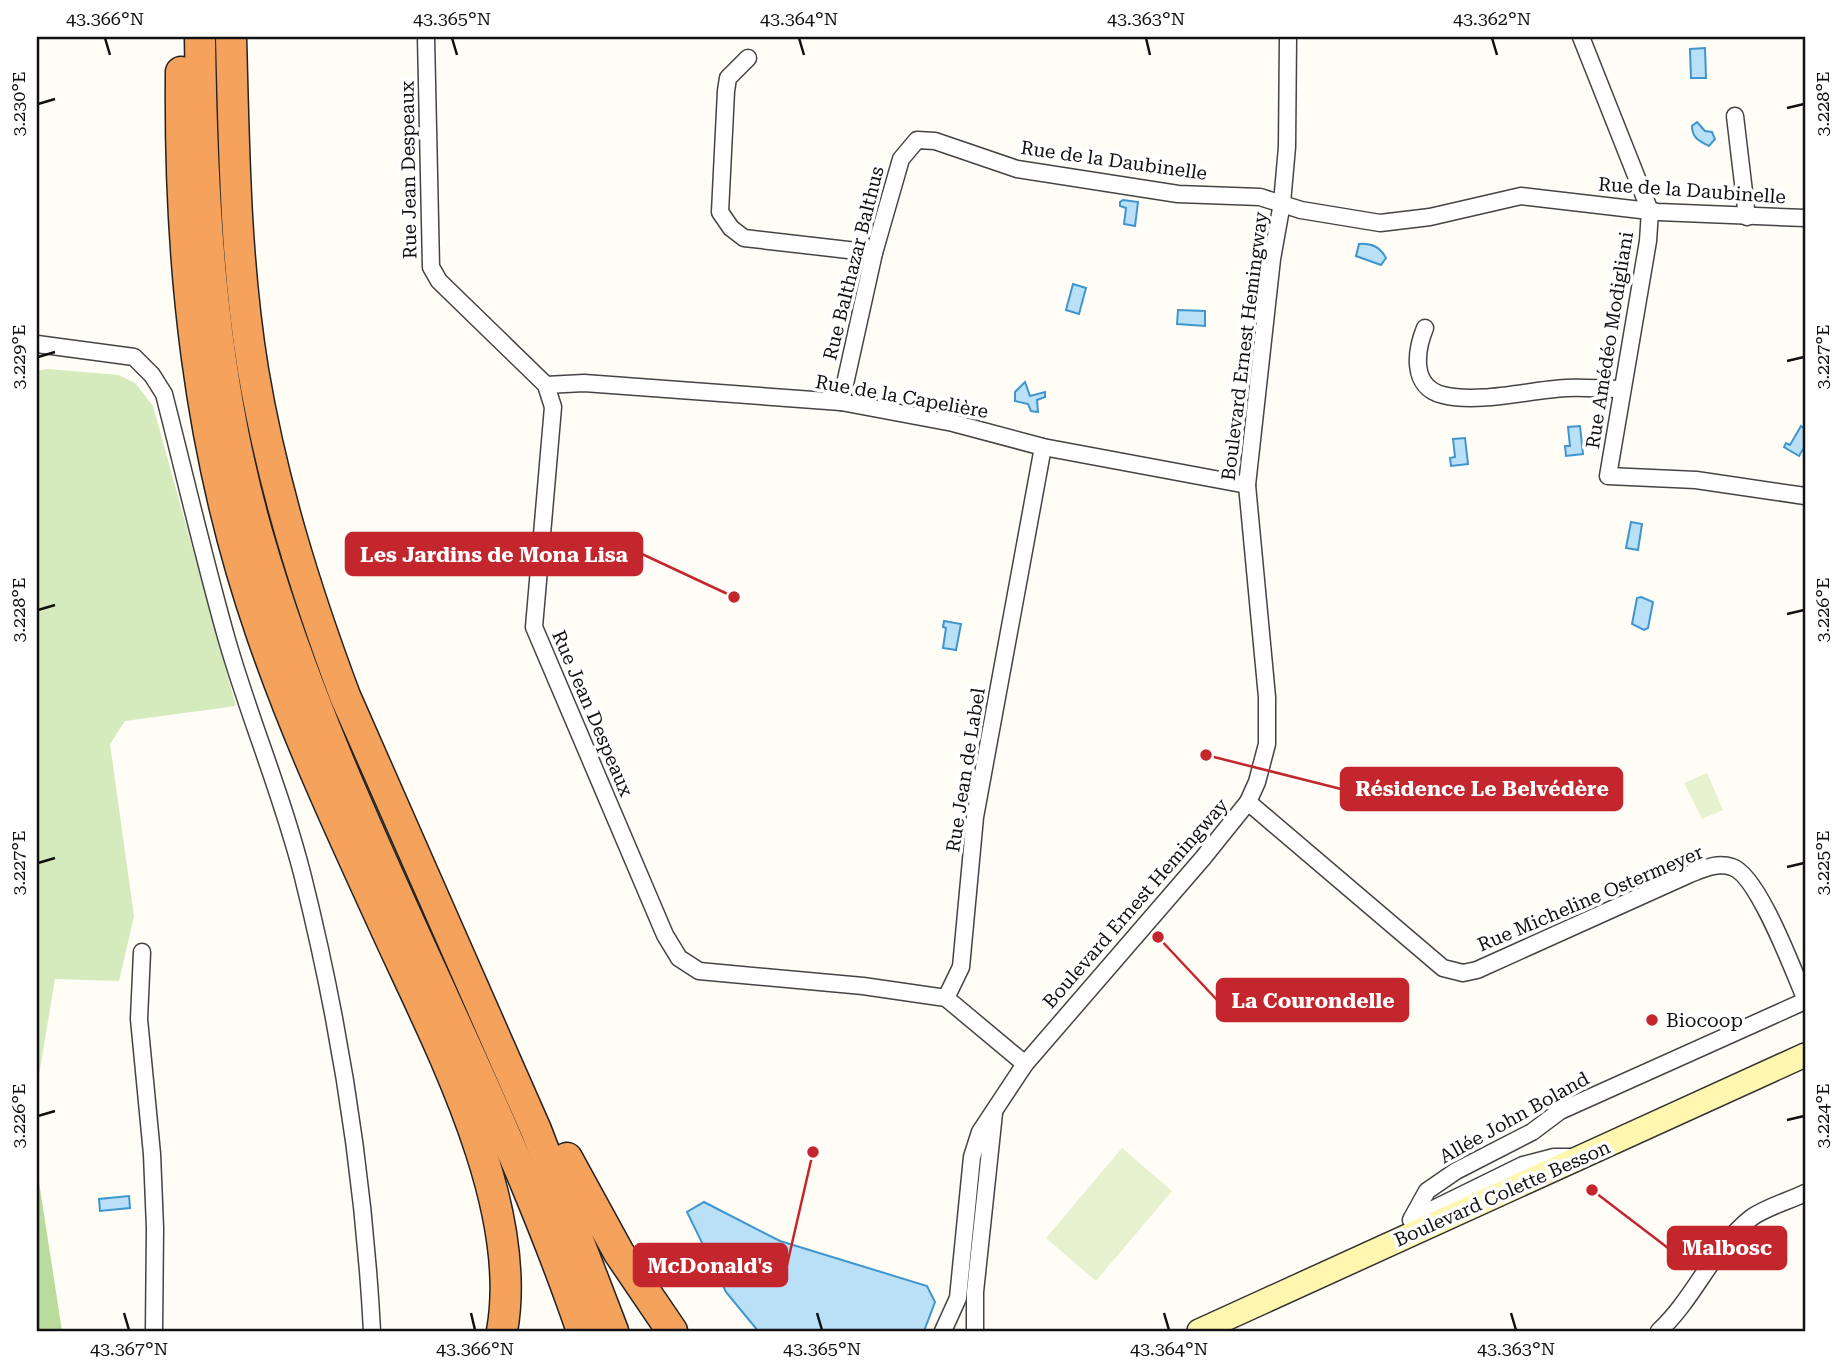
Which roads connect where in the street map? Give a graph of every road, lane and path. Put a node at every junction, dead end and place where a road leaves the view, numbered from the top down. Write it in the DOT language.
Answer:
graph roads {
  1 [pos="181,37"];
  2 [pos="200,37"];
  3 [pos="231,37"];
  4 [pos="426,37"];
  5 [pos="1288,37"];
  6 [pos="1581,37"];
  7 [pos="748,58"];
  8 [pos="1735,116"];
  9 [pos="917,140"];
  10 [pos="1282,202"];
  11 [pos="1650,211"];
  12 [pos="1748,217"];
  13 [pos="1805,218"];
  14 [pos="874,253"];
  15 [pos="1426,328"];
  16 [pos="40,342"];
  17 [pos="546,384"];
  18 [pos="1620,389"];
  19 [pos="841,402"];
  20 [pos="1043,447"];
  21 [pos="1247,485"];
  22 [pos="1805,496"];
  23 [pos="318,625"];
  24 [pos="1248,802"];
  25 [pos="142,952"];
  26 [pos="946,998"];
  27 [pos="1805,1000"];
  28 [pos="1805,1055"];
  29 [pos="1024,1064"];
  30 [pos="1805,1071"];
  31 [pos="995,1111"];
  32 [pos="1532,1132"];
  33 [pos="1580,1158"];
  34 [pos="1523,1165"];
  35 [pos="1805,1193"];
  36 [pos="1412,1218"];
  37 [pos="1398,1240"];
  38 [pos="154,1331"];
  39 [pos="372,1331"];
  40 [pos="502,1331"];
  41 [pos="582,1331"];
  42 [pos="613,1331"];
  43 [pos="672,1331"];
  44 [pos="943,1331"];
  45 [pos="975,1331"];
  46 [pos="1199,1331"];
  47 [pos="1232,1331"];
  48 [pos="1659,1331"];
  1 -- 40 [label="highway"];
  2 -- 41 [label="highway"];
  3 -- 23 [label="highway"];
  4 -- 17 [label="street, Rue Jean Despeaux"];
  5 -- 10 [label="street, Boulevard Ernest Hemingway"];
  6 -- 11 [label="street"];
  7 -- 14 [label="street"];
  8 -- 12 [label="street"];
  9 -- 10 [label="street, Rue de la Daubinelle"];
  9 -- 14 [label="street, Rue Balthazar Balthus"];
  10 -- 11 [label="street, Rue de la Daubinelle"];
  10 -- 21 [label="street, Boulevard Ernest Hemingway"];
  11 -- 12 [label="street, Rue de la Daubinelle"];
  11 -- 18 [label="street, Rue Amédéo Modigliani"];
  12 -- 13 [label="street, Rue de la Daubinelle"];
  14 -- 19 [label="street, Rue Balthazar Balthus"];
  15 -- 18 [label="street"];
  16 -- 39 [label="street"];
  17 -- 19 [label="street, Rue de la Capelière"];
  17 -- 26 [label="street, Rue Jean Despeaux"];
  18 -- 22 [label="street, Rue Amédéo Modigliani"];
  19 -- 20 [label="street, Rue de la Capelière"];
  20 -- 21 [label="street, Rue de la Capelière"];
  20 -- 26 [label="street, Rue Jean de Label"];
  21 -- 24 [label="street, Boulevard Ernest Hemingway"];
  23 -- 42 [label="highway"];
  23 -- 43 [label="highway"];
  24 -- 27 [label="street, Rue Micheline Ostermeyer"];
  24 -- 29 [label="street, Boulevard Ernest Hemingway"];
  25 -- 38 [label="street"];
  26 -- 29 [label="street"];
  27 -- 32 [label="street, Allée John Boland"];
  28 -- 33 [label="main road, Boulevard Colette Besson"];
  29 -- 31 [label="street, Boulevard Ernest Hemingway"];
  30 -- 47 [label="main road, Boulevard Colette Besson"];
  31 -- 44 [label="street, Boulevard Ernest Hemingway"];
  31 -- 45 [label="street, Boulevard Ernest Hemingway"];
  32 -- 34 [label="street"];
  32 -- 36 [label="street, Allée John Boland"];
  33 -- 34 [label="street"];
  33 -- 37 [label="main road, Boulevard Colette Besson"];
  34 -- 36 [label="street"];
  35 -- 48 [label="street"];
  36 -- 37 [label="street, Allée John Boland"];
  37 -- 46 [label="main road, Boulevard Colette Besson"];
}
